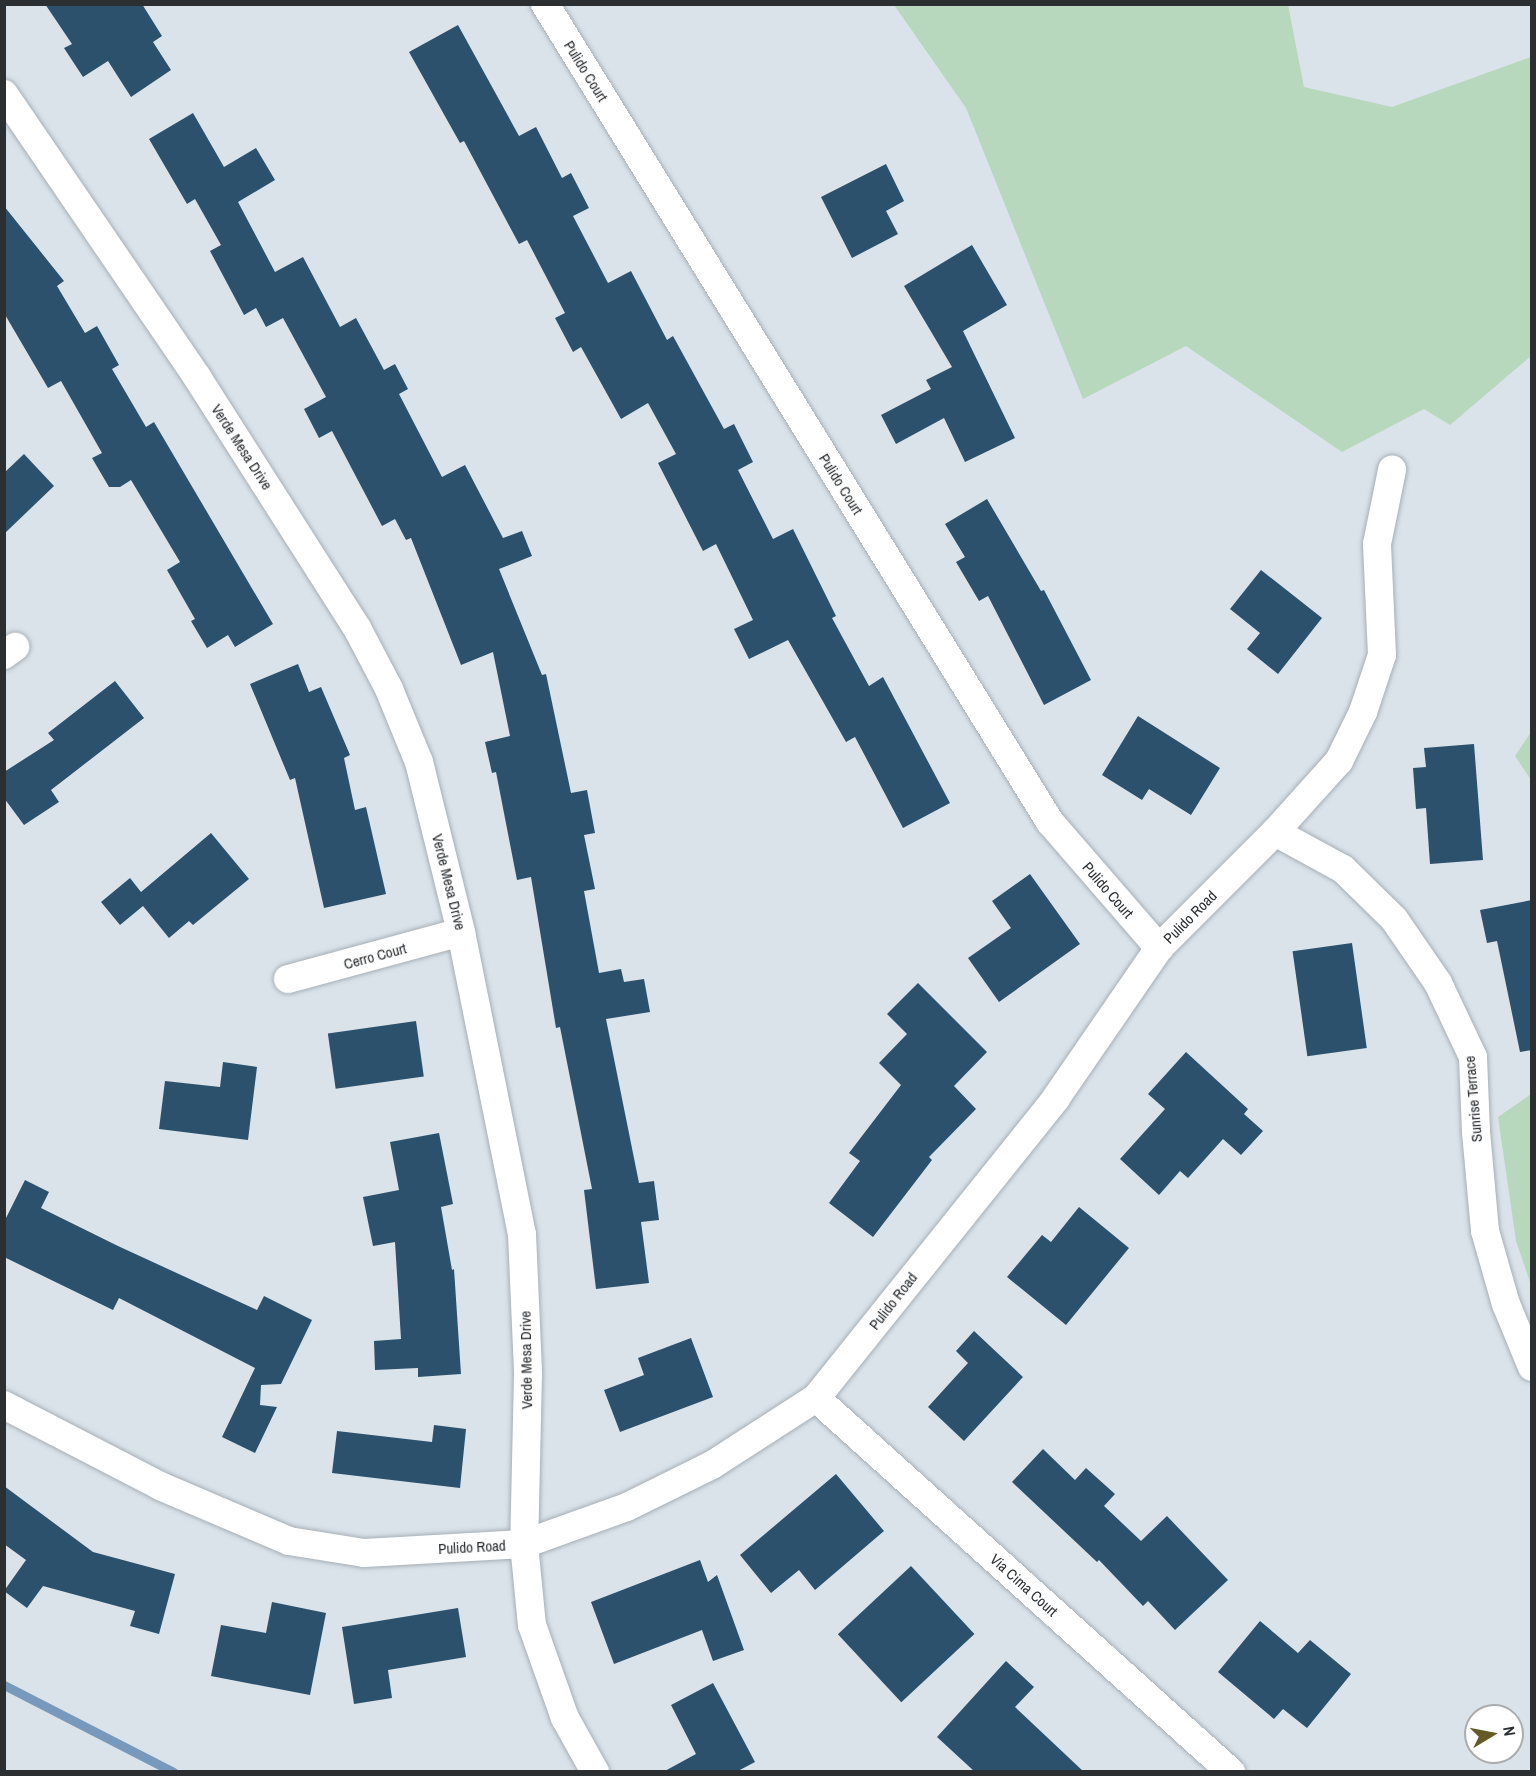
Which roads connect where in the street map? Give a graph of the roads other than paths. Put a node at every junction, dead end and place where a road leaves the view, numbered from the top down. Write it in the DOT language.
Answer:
graph roads {
  1 [pos="545,4"];
  2 [pos="4,94"];
  3 [pos="1392,470"];
  4 [pos="1275,832"];
  5 [pos="461,932"];
  6 [pos="1159,948"];
  7 [pos="288,979"];
  8 [pos="1532,1367"];
  9 [pos="816,1398"];
  10 [pos="4,1406"];
  11 [pos="524,1544"];
  12 [pos="595,1772"];
  13 [pos="1232,1772"];
  1 -- 6 [label="street, Pulido Court"];
  2 -- 5 [label="street, Verde Mesa Drive"];
  3 -- 4 [label="street, Pulido Road"];
  4 -- 6 [label="street, Pulido Road"];
  4 -- 8 [label="street, Sunrise Terrace"];
  5 -- 7 [label="street, Cerro Court"];
  5 -- 11 [label="street, Verde Mesa Drive"];
  6 -- 9 [label="street, Pulido Road"];
  9 -- 11 [label="street, Pulido Road"];
  9 -- 13 [label="street, Via Cima Court"];
  10 -- 11 [label="street, Pulido Road"];
  11 -- 12 [label="street, Verde Mesa Drive"];
}
